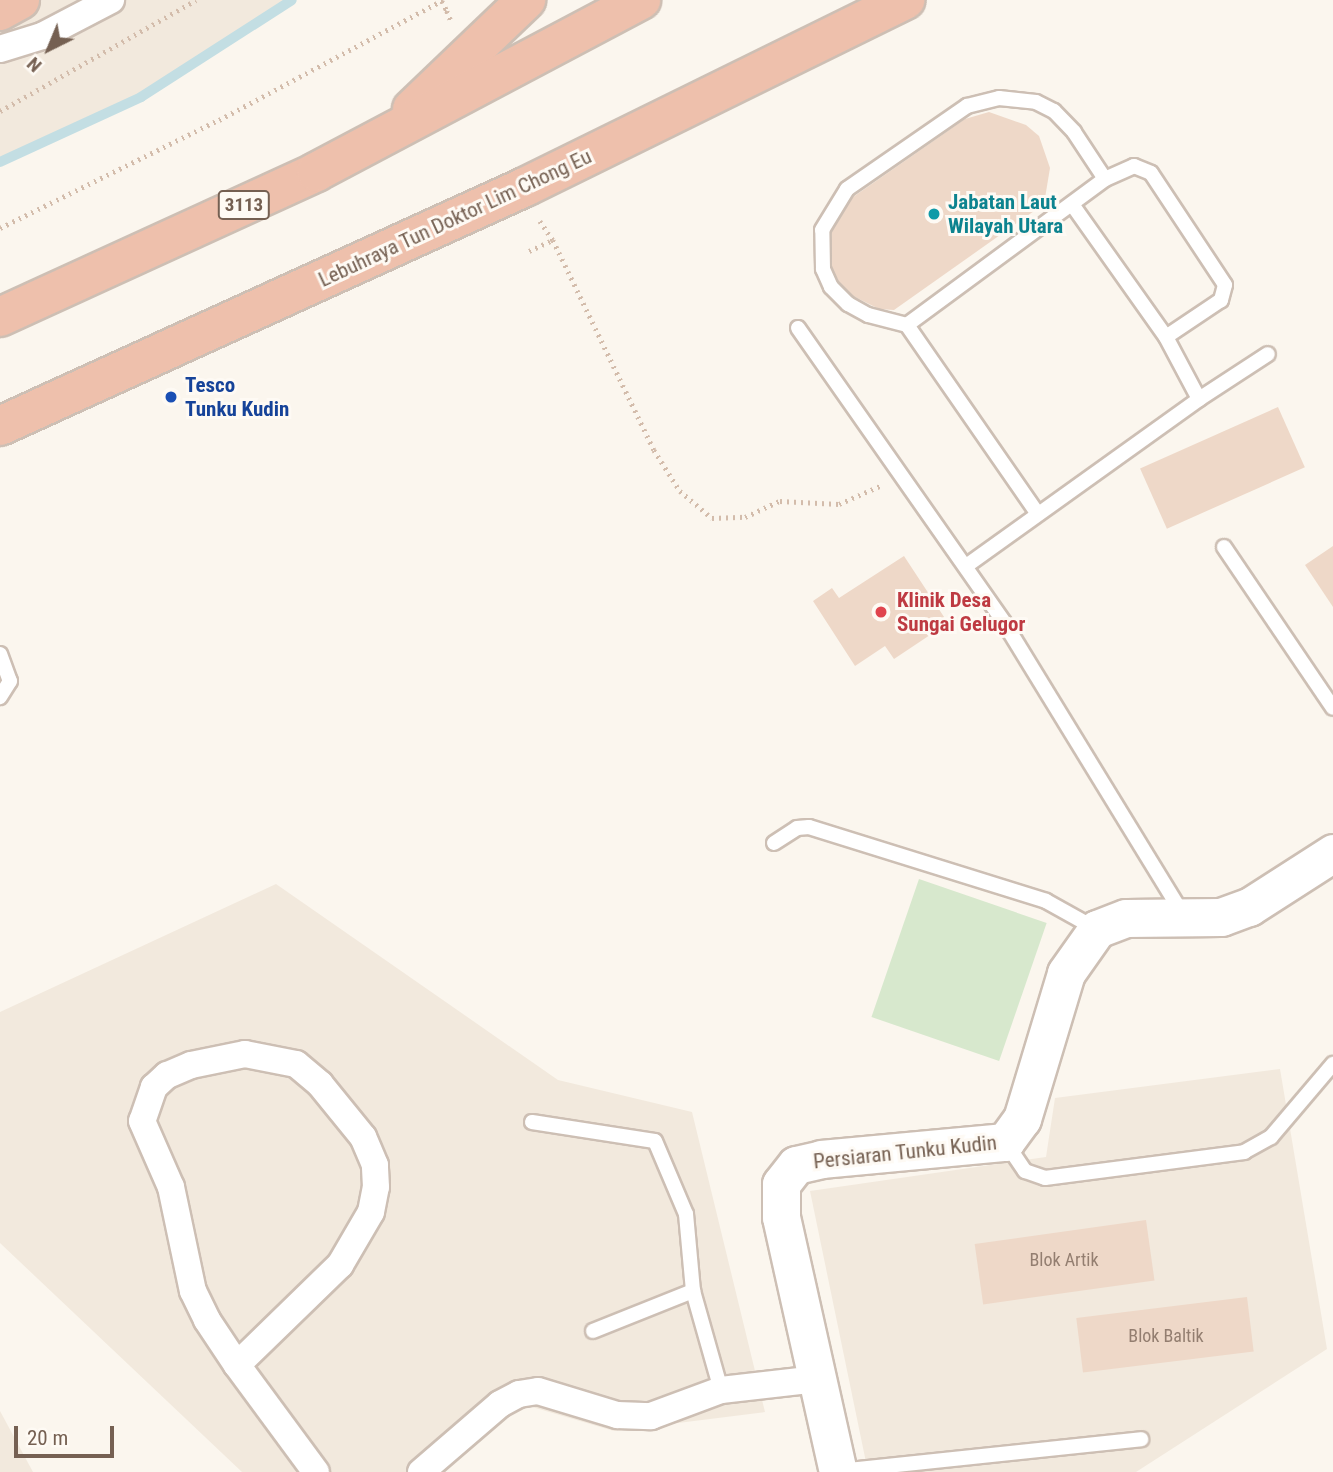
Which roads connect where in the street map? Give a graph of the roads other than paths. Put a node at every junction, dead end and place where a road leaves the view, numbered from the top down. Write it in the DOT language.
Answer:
graph roads {
  1 [pos="20,0"];
  2 [pos="111,0"];
  3 [pos="526,0"];
  4 [pos="641,0"];
  5 [pos="905,0"];
  6 [pos="0,11"];
  7 [pos="0,48"];
  8 [pos="386,135"];
  9 [pos="1105,179"];
  10 [pos="1072,204"];
  11 [pos="0,317"];
  12 [pos="907,325"];
  13 [pos="798,328"];
  14 [pos="1166,337"];
  15 [pos="1268,354"];
  16 [pos="1199,399"];
  17 [pos="0,426"];
  18 [pos="1037,513"];
  19 [pos="1224,547"];
  20 [pos="966,566"];
  21 [pos="0,654"];
  22 [pos="0,697"];
  23 [pos="1333,708"];
  24 [pos="774,843"];
  25 [pos="1333,853"];
  26 [pos="1186,920"];
  27 [pos="1097,929"];
  28 [pos="1333,1064"];
  29 [pos="532,1122"];
  30 [pos="1005,1142"];
  31 [pos="693,1291"];
  32 [pos="593,1331"];
  33 [pos="237,1365"];
  34 [pos="817,1379"];
  35 [pos="722,1390"];
  36 [pos="1141,1439"];
  37 [pos="316,1472"];
  38 [pos="421,1472"];
  39 [pos="838,1472"];
  1 -- 6 [label="highway"];
  2 -- 7 [label="street"];
  3 -- 8 [label="highway"];
  4 -- 8 [label="highway, 3113"];
  5 -- 17 [label="highway, Lebuhraya Tun Doktor Lim Chong Eu"];
  8 -- 11 [label="highway, 3113"];
  9 -- 10 [label="lane"];
  9 -- 12 [label="lane"];
  9 -- 14 [label="lane"];
  10 -- 12 [label="lane"];
  10 -- 14 [label="lane"];
  12 -- 18 [label="lane"];
  13 -- 20 [label="lane"];
  14 -- 16 [label="lane"];
  15 -- 16 [label="lane"];
  16 -- 18 [label="lane"];
  18 -- 20 [label="lane"];
  19 -- 23 [label="lane"];
  20 -- 26 [label="lane"];
  21 -- 22 [label="lane"];
  24 -- 27 [label="lane"];
  25 -- 26 [label="street"];
  26 -- 27 [label="street"];
  27 -- 30 [label="street, Persiaran Tunku Kudin"];
  28 -- 30 [label="lane"];
  29 -- 31 [label="lane"];
  30 -- 34 [label="street, Persiaran Tunku Kudin"];
  31 -- 32 [label="lane"];
  31 -- 35 [label="lane"];
  33 -- 33 [label="street"];
  33 -- 37 [label="street"];
  34 -- 35 [label="street"];
  34 -- 39 [label="street, Persiaran Tunku Kudin"];
  35 -- 38 [label="street"];
  36 -- 39 [label="lane"];
}
